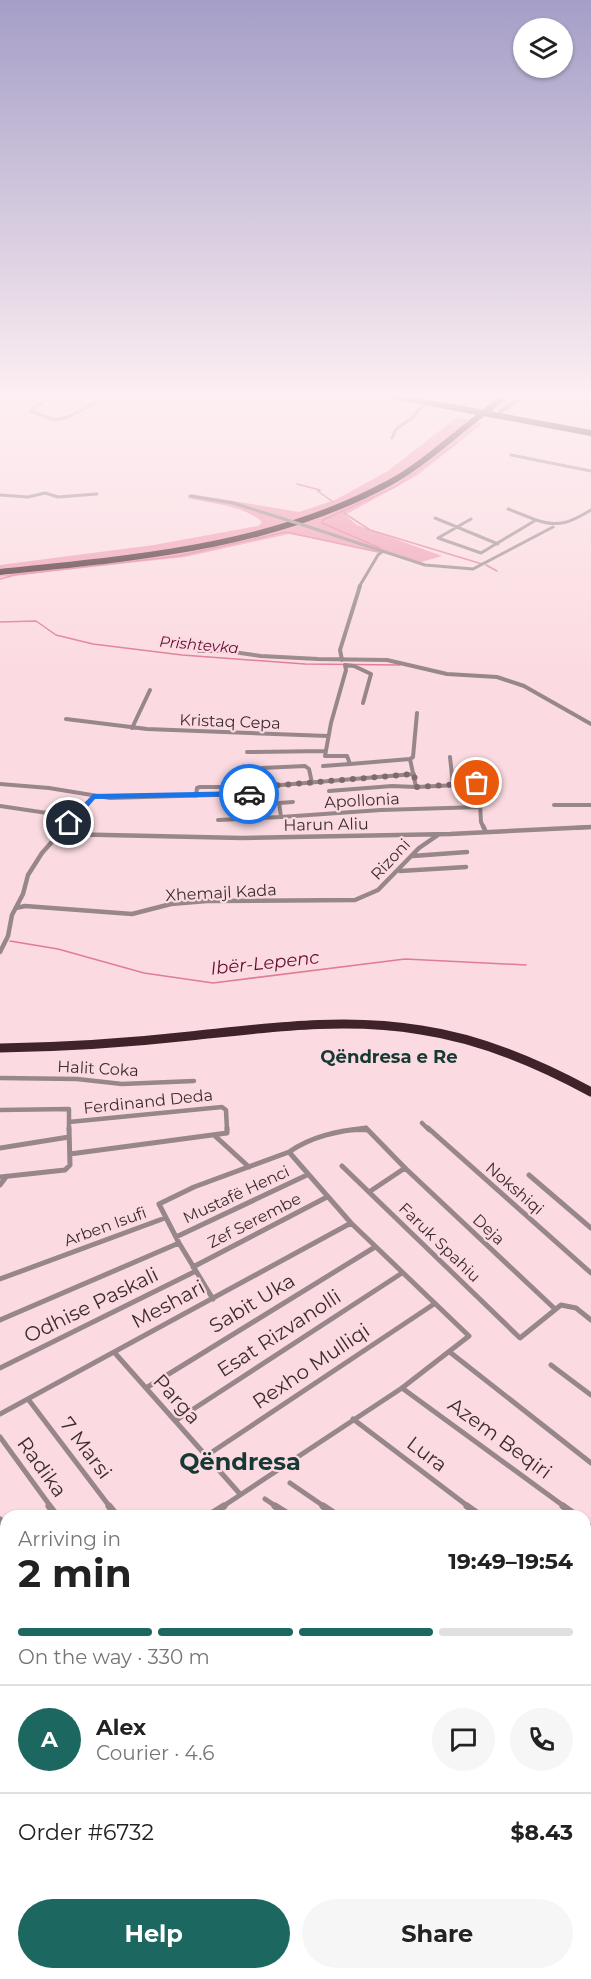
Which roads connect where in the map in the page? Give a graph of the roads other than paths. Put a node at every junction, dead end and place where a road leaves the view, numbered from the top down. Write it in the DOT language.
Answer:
graph roads {
  1 [pos="382,486"];
  2 [pos="97,494"];
  3 [pos="0,495"];
  4 [pos="190,496"];
  5 [pos="508,509"];
  6 [pos="591,510"];
  7 [pos="435,519"];
  8 [pos="471,519"];
  9 [pos="536,520"];
  10 [pos="457,527"];
  11 [pos="553,527"];
  12 [pos="498,544"];
  13 [pos="383,551"];
  14 [pos="0,571"];
  15 [pos="199,651"];
  16 [pos="343,662"];
  17 [pos="150,690"];
  18 [pos="363,703"];
  19 [pos="417,713"];
  20 [pos="66,718"];
  21 [pos="591,724"];
  22 [pos="132,728"];
  23 [pos="328,736"];
  24 [pos="247,752"];
  25 [pos="325,752"];
  26 [pos="450,757"];
  27 [pos="410,759"];
  28 [pos="350,764"];
  29 [pos="323,766"];
  30 [pos="262,768"];
  31 [pos="414,774"];
  32 [pos="312,783"];
  33 [pos="0,784"];
  34 [pos="453,785"];
  35 [pos="257,787"];
  36 [pos="416,787"];
  37 [pos="329,791"];
  38 [pos="196,796"];
  39 [pos="93,797"];
  40 [pos="293,802"];
  41 [pos="591,805"];
  42 [pos="554,806"];
  43 [pos="0,807"];
  44 [pos="480,807"];
  45 [pos="75,818"];
  46 [pos="281,818"];
  47 [pos="218,820"];
  48 [pos="591,826"];
  49 [pos="485,830"];
  50 [pos="61,834"];
  51 [pos="440,834"];
  52 [pos="467,852"];
  53 [pos="412,856"];
  54 [pos="466,867"];
  55 [pos="400,871"];
  56 [pos="357,900"];
  57 [pos="16,908"];
  58 [pos="0,952"];
  59 [pos="0,1042"];
  60 [pos="0,1048"];
  61 [pos="0,1078"];
  62 [pos="194,1081"];
  63 [pos="591,1086"];
  64 [pos="591,1092"];
  65 [pos="0,1110"];
  66 [pos="69,1122"];
  67 [pos="422,1123"];
  68 [pos="214,1135"];
  69 [pos="69,1137"];
  70 [pos="0,1148"];
  71 [pos="289,1152"];
  72 [pos="70,1154"];
  73 [pos="342,1166"];
  74 [pos="249,1167"];
  75 [pos="405,1168"];
  76 [pos="307,1175"];
  77 [pos="529,1175"];
  78 [pos="3,1177"];
  79 [pos="0,1185"];
  80 [pos="369,1192"];
  81 [pos="327,1197"];
  82 [pos="165,1218"];
  83 [pos="351,1223"];
  84 [pos="591,1228"];
  85 [pos="177,1240"];
  86 [pos="375,1247"];
  87 [pos="194,1269"];
  88 [pos="402,1273"];
  89 [pos="591,1273"];
  90 [pos="0,1279"];
  91 [pos="213,1299"];
  92 [pos="434,1304"];
  93 [pos="555,1309"];
  94 [pos="0,1320"];
  95 [pos="591,1320"];
  96 [pos="114,1352"];
  97 [pos="451,1353"];
  98 [pos="551,1365"];
  99 [pos="0,1368"];
  100 [pos="146,1388"];
  101 [pos="402,1388"];
  102 [pos="591,1395"];
  103 [pos="28,1399"];
  104 [pos="0,1414"];
  105 [pos="352,1419"];
  106 [pos="175,1421"];
  107 [pos="0,1437"];
  108 [pos="206,1456"];
  109 [pos="591,1463"];
  110 [pos="290,1483"];
  111 [pos="240,1494"];
  112 [pos="266,1499"];
  113 [pos="53,1510"];
  114 [pos="112,1510"];
  115 [pos="217,1510"];
  116 [pos="282,1510"];
  117 [pos="329,1510"];
  118 [pos="473,1510"];
  119 [pos="570,1510"];
  1 -- 14 [label="highway"];
  2 -- 3 [label="street"];
  4 -- 13 [label="street, bridge"];
  5 -- 9 [label="street"];
  6 -- 11 [label="street"];
  7 -- 10 [label="street"];
  8 -- 10 [label="street"];
  9 -- 11 [label="street"];
  9 -- 12 [label="street"];
  10 -- 12 [label="street"];
  10 -- 12 [label="street"];
  11 -- 13 [label="street"];
  13 -- 16 [label="street"];
  15 -- 16 [label="street"];
  16 -- 18 [label="street"];
  16 -- 21 [label="street"];
  16 -- 23 [label="street"];
  17 -- 22 [label="street"];
  19 -- 27 [label="street"];
  20 -- 22 [label="street, Kristaq Cepa"];
  22 -- 23 [label="street, Kristaq Cepa"];
  23 -- 25 [label="street"];
  24 -- 25 [label="street"];
  25 -- 28 [label="street"];
  26 -- 34 [label="street"];
  27 -- 28 [label="street"];
  27 -- 31 [label="street"];
  28 -- 29 [label="street"];
  30 -- 32 [label="street"];
  31 -- 32 [label="street"];
  31 -- 36 [label="street"];
  32 -- 35 [label="street"];
  33 -- 39 [label="street"];
  34 -- 36 [label="street"];
  34 -- 44 [label="street"];
  35 -- 38 [label="street"];
  35 -- 38 [label="street"];
  36 -- 37 [label="street"];
  38 -- 39 [label="street"];
  39 -- 45 [label="street"];
  40 -- 46 [label="street"];
  41 -- 42 [label="street"];
  43 -- 45 [label="street"];
  44 -- 46 [label="street, Apollonia"];
  44 -- 49 [label="street"];
  45 -- 50 [label="street"];
  46 -- 47 [label="street, Apollonia"];
  48 -- 49 [label="street, Harun Aliu"];
  49 -- 51 [label="street, Harun Aliu"];
  50 -- 51 [label="street, Harun Aliu"];
  50 -- 57 [label="street"];
  51 -- 53 [label="street, Rizoni"];
  52 -- 53 [label="street"];
  53 -- 55 [label="street, Rizoni"];
  54 -- 55 [label="street"];
  55 -- 56 [label="street, Rizoni"];
  56 -- 57 [label="street, Xhemajl Kada"];
  57 -- 58 [label="street"];
  59 -- 63 [label="highway"];
  60 -- 64 [label="highway"];
  61 -- 62 [label="street, Halit Coka"];
  65 -- 66 [label="street"];
  66 -- 68 [label="street, Ferdinand Deda"];
  66 -- 69 [label="street"];
  67 -- 89 [label="street, Nokshiqi"];
  68 -- 72 [label="street"];
  68 -- 74 [label="street"];
  69 -- 70 [label="street"];
  69 -- 72 [label="street"];
  71 -- 74 [label="street"];
  71 -- 75 [label="street, Deja"];
  71 -- 76 [label="street"];
  72 -- 78 [label="street"];
  73 -- 80 [label="street, Faruk Spahiu"];
  74 -- 82 [label="street"];
  75 -- 80 [label="street"];
  75 -- 93 [label="street, Deja"];
  76 -- 81 [label="street"];
  76 -- 85 [label="street, Mustafë Henci"];
  77 -- 84 [label="street, Nokshiqi"];
  78 -- 79 [label="street"];
  80 -- 93 [label="street, Faruk Spahiu"];
  81 -- 83 [label="street"];
  81 -- 87 [label="street, Zef Serembe"];
  82 -- 85 [label="street, Arben Isufi"];
  82 -- 90 [label="street, Arben Isufi"];
  83 -- 86 [label="street"];
  83 -- 91 [label="street, Meshari"];
  85 -- 87 [label="street, Arben Isufi"];
  85 -- 94 [label="street, Mustafë Henci"];
  86 -- 88 [label="street"];
  86 -- 100 [label="street, Sabit Uka"];
  87 -- 91 [label="street, Arben Isufi"];
  87 -- 99 [label="street, Odhise Paskali"];
  88 -- 92 [label="street"];
  88 -- 106 [label="street, Esat Rizvanolli"];
  91 -- 96 [label="street, Meshari"];
  92 -- 97 [label="street"];
  92 -- 108 [label="street, Rexho Mulliqi"];
  93 -- 95 [label="street"];
  96 -- 100 [label="street, Parga"];
  96 -- 103 [label="street, Meshari"];
  97 -- 101 [label="street"];
  97 -- 109 [label="street"];
  98 -- 102 [label="street"];
  100 -- 106 [label="street, Parga"];
  101 -- 105 [label="street"];
  101 -- 119 [label="street, Azem Beqiri"];
  103 -- 104 [label="street, Meshari"];
  103 -- 114 [label="street, 7 Marsi"];
  105 -- 111 [label="street"];
  105 -- 118 [label="street, Lura"];
  106 -- 108 [label="street, Parga"];
  107 -- 113 [label="street, Radika"];
  108 -- 111 [label="street, Parga"];
  110 -- 117 [label="street"];
  111 -- 115 [label="street"];
  112 -- 116 [label="street"];
}
